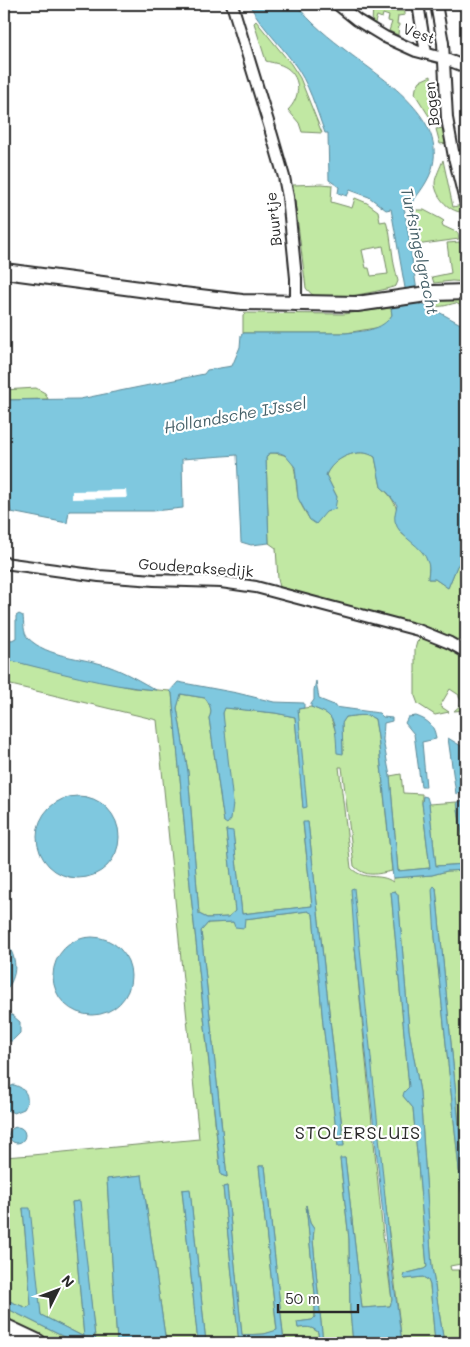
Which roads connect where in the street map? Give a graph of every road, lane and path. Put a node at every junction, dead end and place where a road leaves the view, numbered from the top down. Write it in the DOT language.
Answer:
graph roads {
  1 [pos="232,4"];
  2 [pos="337,4"];
  3 [pos="418,4"];
  4 [pos="436,4"];
  5 [pos="426,53"];
  6 [pos="443,58"];
  7 [pos="466,67"];
  8 [pos="466,156"];
  9 [pos="454,157"];
  10 [pos="466,205"];
  11 [pos="4,271"];
  12 [pos="466,292"];
  13 [pos="296,304"];
  14 [pos="4,563"];
  15 [pos="466,652"];
  16 [pos="4,1328"];
  17 [pos="38,1343"];
  1 -- 13 [label="street, Buurtje"];
  2 -- 5 [label="street, Vest"];
  3 -- 5 [label="street"];
  4 -- 6 [label="street, Bogen"];
  5 -- 6 [label="street, Vest"];
  6 -- 7 [label="street, Vest"];
  6 -- 9 [label="street, Bogen"];
  8 -- 9 [label="street"];
  9 -- 10 [label="street, Bogen"];
  11 -- 13 [label="main road"];
  12 -- 13 [label="main road"];
  14 -- 15 [label="street, Gouderaksedijk"];
  16 -- 17 [label="main road"];
}
